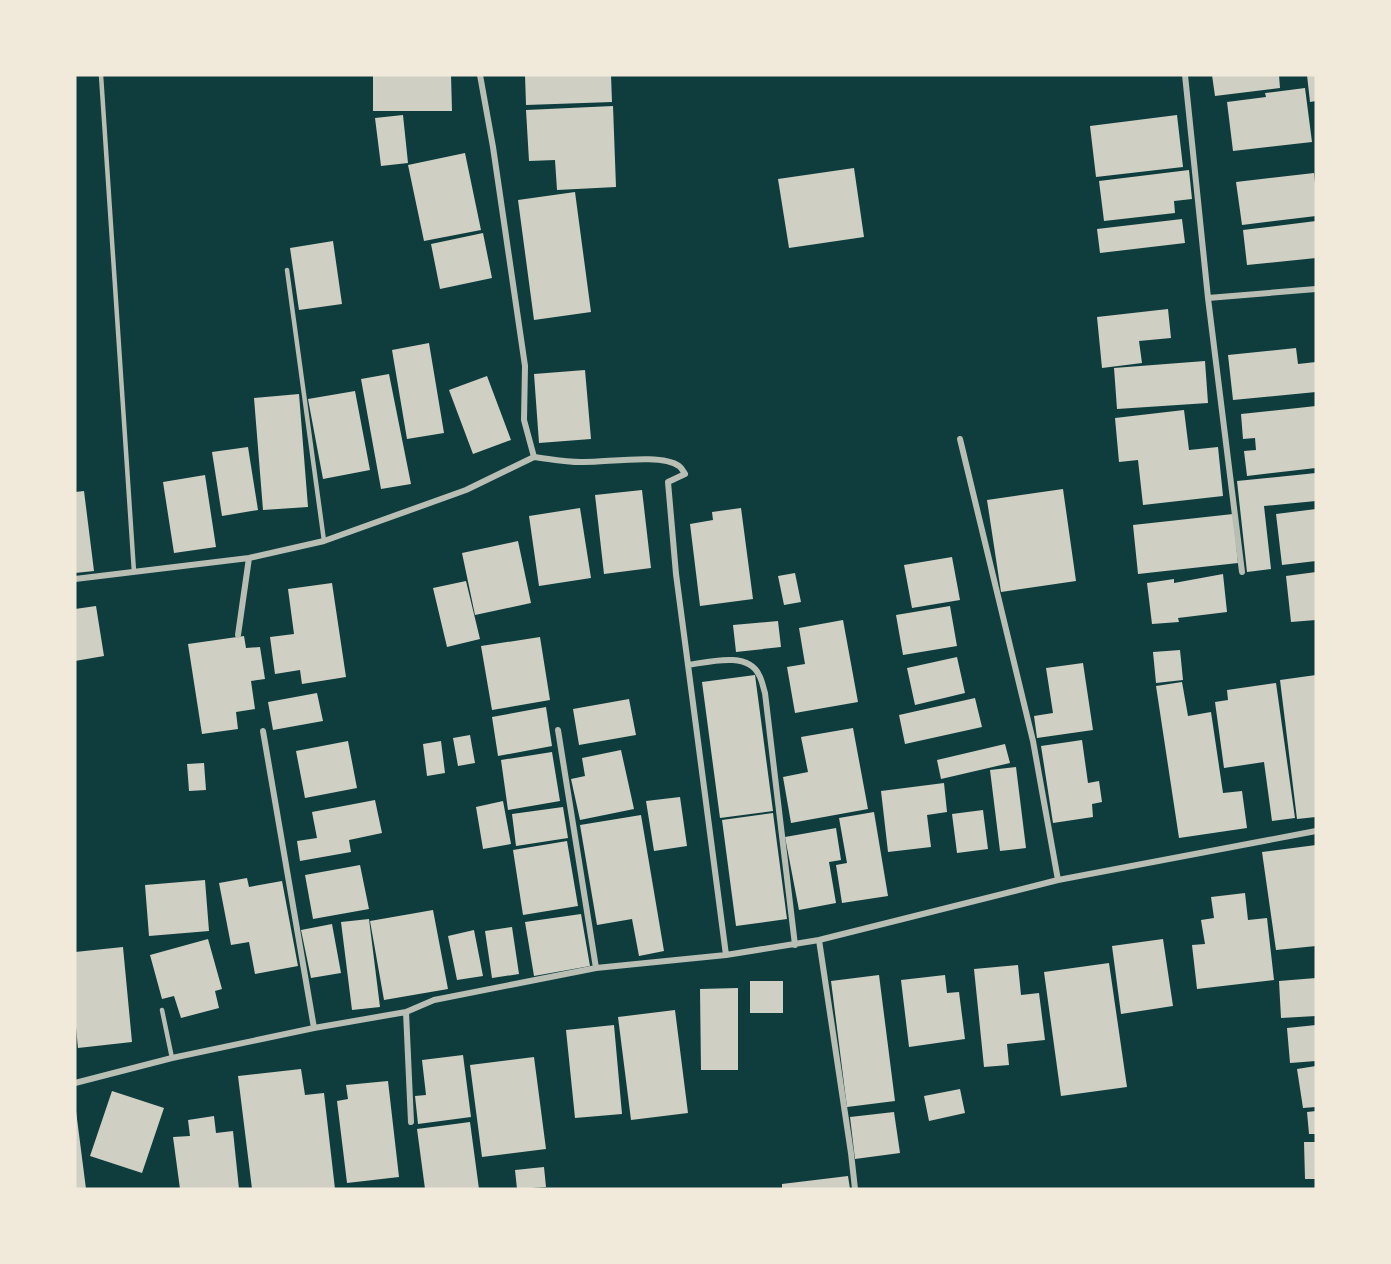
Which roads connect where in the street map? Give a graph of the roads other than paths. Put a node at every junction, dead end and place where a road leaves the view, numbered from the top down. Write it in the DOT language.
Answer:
graph roads {
  1 [pos="101,75"];
  2 [pos="480,75"];
  3 [pos="1185,75"];
  4 [pos="287,270"];
  5 [pos="1316,289"];
  6 [pos="1208,298"];
  7 [pos="960,439"];
  8 [pos="534,457"];
  9 [pos="324,541"];
  10 [pos="249,558"];
  11 [pos="134,572"];
  12 [pos="1242,572"];
  13 [pos="75,579"];
  14 [pos="238,635"];
  15 [pos="688,665"];
  16 [pos="558,730"];
  17 [pos="263,731"];
  18 [pos="1316,831"];
  19 [pos="1059,880"];
  20 [pos="819,940"];
  21 [pos="795,945"];
  22 [pos="726,955"];
  23 [pos="596,968"];
  24 [pos="162,1010"];
  25 [pos="406,1012"];
  26 [pos="314,1028"];
  27 [pos="172,1058"];
  28 [pos="75,1083"];
  29 [pos="411,1122"];
  30 [pos="855,1189"];
  1 -- 11 [label="lane"];
  2 -- 8 [label="street"];
  3 -- 6 [label="street"];
  4 -- 9 [label="lane"];
  5 -- 6 [label="street"];
  6 -- 12 [label="street"];
  7 -- 19 [label="street"];
  8 -- 9 [label="street"];
  8 -- 15 [label="street"];
  9 -- 10 [label="street"];
  10 -- 11 [label="street"];
  10 -- 14 [label="street"];
  11 -- 13 [label="street"];
  15 -- 21 [label="street"];
  15 -- 22 [label="street"];
  16 -- 23 [label="street"];
  17 -- 26 [label="street"];
  18 -- 19 [label="street"];
  19 -- 20 [label="street"];
  20 -- 21 [label="street"];
  20 -- 30 [label="street"];
  21 -- 22 [label="street"];
  22 -- 23 [label="street"];
  23 -- 25 [label="street"];
  24 -- 27 [label="lane"];
  25 -- 26 [label="street"];
  25 -- 29 [label="street"];
  26 -- 27 [label="street"];
  27 -- 28 [label="street"];
}
